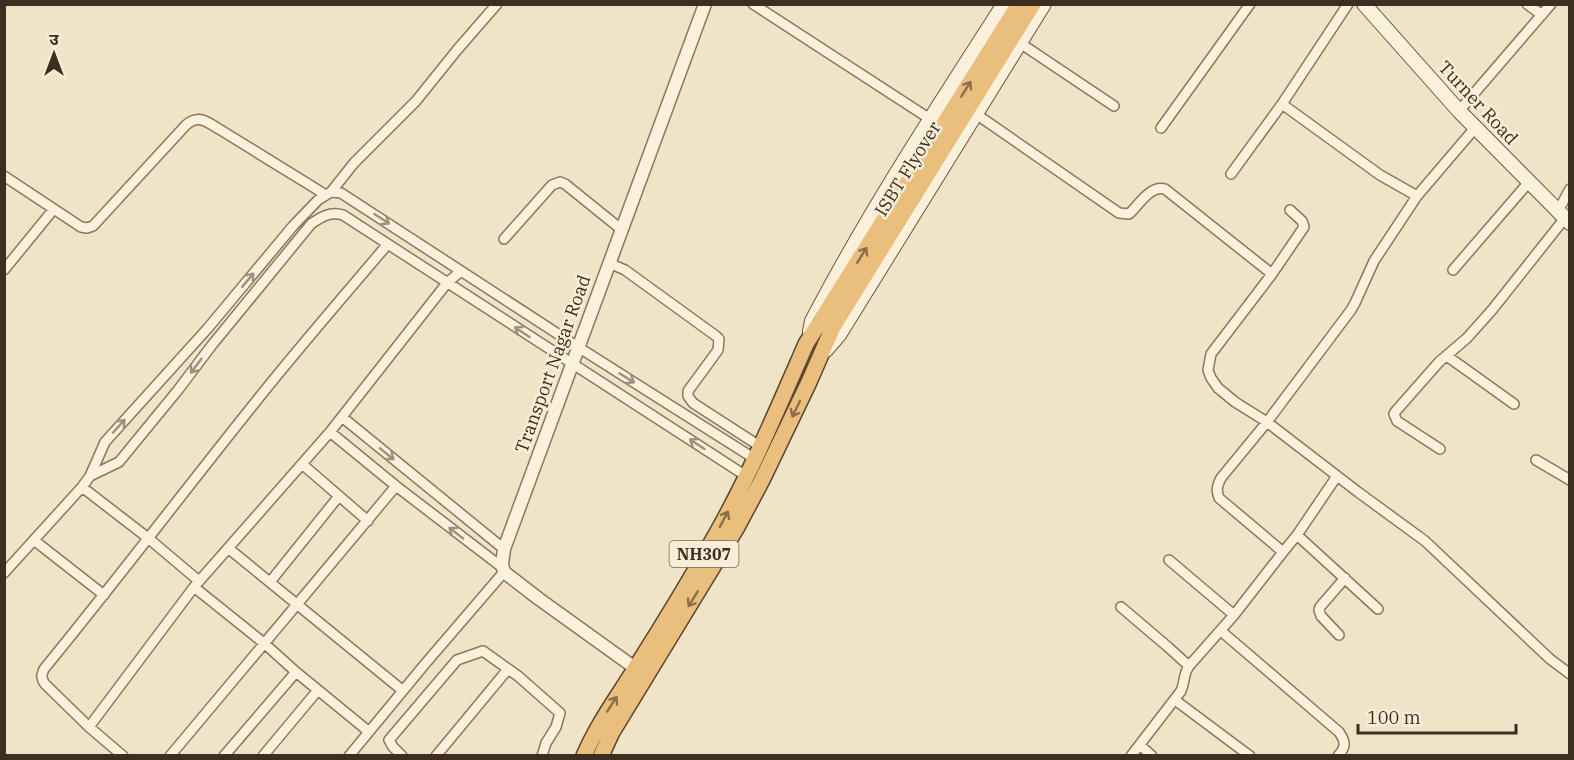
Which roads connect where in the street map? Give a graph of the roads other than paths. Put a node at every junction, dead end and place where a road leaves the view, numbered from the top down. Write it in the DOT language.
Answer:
graph roads {
  1 [pos="497,4"];
  2 [pos="705,4"];
  3 [pos="753,4"];
  4 [pos="1004,4"];
  5 [pos="1019,4"];
  6 [pos="1033,4"];
  7 [pos="1044,4"];
  8 [pos="1250,4"];
  9 [pos="1348,4"];
  10 [pos="1364,4"];
  11 [pos="1527,4"];
  12 [pos="1551,4"];
  13 [pos="1542,15"];
  14 [pos="1020,44"];
  15 [pos="1282,104"];
  16 [pos="1114,106"];
  17 [pos="1459,111"];
  18 [pos="976,114"];
  19 [pos="930,119"];
  20 [pos="1161,128"];
  21 [pos="1475,128"];
  22 [pos="1232,174"];
  23 [pos="6,179"];
  24 [pos="1529,183"];
  25 [pos="1569,189"];
  26 [pos="329,193"];
  27 [pos="1418,196"];
  28 [pos="53,210"];
  29 [pos="1290,210"];
  30 [pos="331,214"];
  31 [pos="1564,217"];
  32 [pos="622,230"];
  33 [pos="504,239"];
  34 [pos="387,245"];
  35 [pos="609,262"];
  36 [pos="4,270"];
  37 [pos="1453,270"];
  38 [pos="461,271"];
  39 [pos="1272,274"];
  40 [pos="447,283"];
  41 [pos="826,325"];
  42 [pos="200,336"];
  43 [pos="806,344"];
  44 [pos="212,345"];
  45 [pos="578,347"];
  46 [pos="821,356"];
  47 [pos="1447,356"];
  48 [pos="572,364"];
  49 [pos="688,396"];
  50 [pos="1514,404"];
  51 [pos="677,409"];
  52 [pos="342,417"];
  53 [pos="1267,422"];
  54 [pos="330,432"];
  55 [pos="1440,449"];
  56 [pos="758,453"];
  57 [pos="1536,460"];
  58 [pos="302,464"];
  59 [pos="90,476"];
  60 [pos="746,476"];
  61 [pos="1337,476"];
  62 [pos="1569,480"];
  63 [pos="396,486"];
  64 [pos="82,487"];
  65 [pos="339,496"];
  66 [pos="368,521"];
  67 [pos="1297,535"];
  68 [pos="148,538"];
  69 [pos="35,541"];
  70 [pos="228,548"];
  71 [pos="504,549"];
  72 [pos="1283,552"];
  73 [pos="1169,560"];
  74 [pos="503,570"];
  75 [pos="4,573"];
  76 [pos="1345,578"];
  77 [pos="270,582"];
  78 [pos="196,584"];
  79 [pos="105,595"];
  80 [pos="297,605"];
  81 [pos="1121,608"];
  82 [pos="1378,609"];
  83 [pos="1234,615"];
  84 [pos="1221,631"];
  85 [pos="1339,635"];
  86 [pos="265,644"];
  87 [pos="1189,666"];
  88 [pos="508,669"];
  89 [pos="296,672"];
  90 [pos="641,672"];
  91 [pos="1569,674"];
  92 [pos="318,690"];
  93 [pos="402,690"];
  94 [pos="1175,700"];
  95 [pos="88,727"];
  96 [pos="368,731"];
  97 [pos="1140,745"];
  98 [pos="123,756"];
  99 [pos="170,756"];
  100 [pos="224,756"];
  101 [pos="263,756"];
  102 [pos="349,756"];
  103 [pos="402,756"];
  104 [pos="436,756"];
  105 [pos="542,756"];
  106 [pos="584,756"];
  107 [pos="601,756"];
  108 [pos="1131,756"];
  109 [pos="1152,756"];
  110 [pos="1250,756"];
  111 [pos="1338,756"];
  1 -- 26 [label="street"];
  2 -- 32 [label="street, Transport Nagar Road"];
  3 -- 19 [label="street"];
  4 -- 19 [label="main road"];
  41 -- 5 [label="highway, ISBT Flyover / NH307, one-way"];
  6 -- 41 [label="highway, ISBT Flyover / NH307"];
  7 -- 14 [label="main road"];
  8 -- 20 [label="street"];
  9 -- 15 [label="street"];
  10 -- 17 [label="main road, Turner Road"];
  11 -- 13 [label="street"];
  12 -- 13 [label="street"];
  13 -- 17 [label="street"];
  14 -- 16 [label="street"];
  14 -- 18 [label="main road"];
  15 -- 22 [label="street"];
  15 -- 27 [label="street"];
  17 -- 21 [label="main road, Turner Road"];
  18 -- 39 [label="street"];
  18 -- 46 [label="main road"];
  19 -- 43 [label="main road"];
  21 -- 24 [label="main road, Turner Road"];
  21 -- 27 [label="street"];
  23 -- 28 [label="street"];
  24 -- 31 [label="main road, Turner Road"];
  24 -- 37 [label="street"];
  25 -- 31 [label="street"];
  26 -- 28 [label="street"];
  26 -- 30 [label="street"];
  26 -- 38 [label="street, one-way"];
  42 -- 26 [label="street, one-way"];
  27 -- 53 [label="street"];
  28 -- 36 [label="street"];
  29 -- 39 [label="street"];
  30 -- 34 [label="street"];
  30 -- 44 [label="street"];
  31 -- 47 [label="street"];
  32 -- 33 [label="street"];
  32 -- 35 [label="street, Transport Nagar Road"];
  34 -- 40 [label="street"];
  34 -- 68 [label="street"];
  35 -- 45 [label="street, Transport Nagar Road"];
  35 -- 49 [label="street"];
  38 -- 40 [label="street"];
  38 -- 45 [label="street"];
  39 -- 53 [label="street"];
  48 -- 40 [label="street, one-way"];
  40 -- 52 [label="street"];
  41 -- 43 [label="highway, ISBT Flyover / NH307"];
  41 -- 46 [label="highway, ISBT Flyover / NH307"];
  42 -- 44 [label="street"];
  59 -- 42 [label="street, one-way"];
  43 -- 56 [label="highway, NH307"];
  44 -- 59 [label="street, one-way"];
  45 -- 48 [label="street, Transport Nagar Road"];
  45 -- 51 [label="street, one-way"];
  46 -- 90 [label="highway, NH307, one-way"];
  47 -- 50 [label="street"];
  47 -- 55 [label="street"];
  60 -- 48 [label="street, one-way"];
  48 -- 71 [label="street, Transport Nagar Road"];
  49 -- 51 [label="street"];
  49 -- 56 [label="street"];
  51 -- 56 [label="street"];
  52 -- 54 [label="street"];
  52 -- 71 [label="street, one-way"];
  53 -- 61 [label="street"];
  53 -- 72 [label="street"];
  54 -- 58 [label="street"];
  54 -- 63 [label="street"];
  56 -- 60 [label="highway, NH307"];
  57 -- 62 [label="street"];
  58 -- 65 [label="street"];
  58 -- 70 [label="street"];
  59 -- 64 [label="street"];
  90 -- 60 [label="highway, NH307, one-way"];
  61 -- 67 [label="street"];
  61 -- 91 [label="street"];
  63 -- 66 [label="street"];
  74 -- 63 [label="street, one-way"];
  64 -- 68 [label="street"];
  64 -- 69 [label="street"];
  65 -- 66 [label="street"];
  65 -- 77 [label="street"];
  66 -- 80 [label="street"];
  67 -- 72 [label="street"];
  67 -- 76 [label="street"];
  68 -- 78 [label="street"];
  68 -- 79 [label="street"];
  69 -- 75 [label="street"];
  69 -- 79 [label="street"];
  70 -- 77 [label="street"];
  70 -- 78 [label="street"];
  71 -- 74 [label="street, Transport Nagar Road"];
  72 -- 83 [label="street"];
  73 -- 83 [label="street"];
  74 -- 90 [label="street"];
  74 -- 93 [label="street"];
  76 -- 82 [label="street"];
  76 -- 85 [label="street"];
  77 -- 80 [label="street"];
  78 -- 86 [label="street"];
  78 -- 95 [label="street"];
  79 -- 95 [label="street"];
  80 -- 86 [label="street"];
  80 -- 93 [label="street"];
  81 -- 87 [label="street"];
  83 -- 84 [label="street"];
  84 -- 87 [label="street"];
  84 -- 111 [label="street"];
  86 -- 89 [label="street"];
  86 -- 99 [label="street"];
  87 -- 94 [label="street"];
  88 -- 103 [label="street"];
  88 -- 104 [label="street"];
  88 -- 105 [label="street"];
  89 -- 92 [label="street"];
  89 -- 100 [label="street"];
  106 -- 90 [label="highway, NH307, one-way"];
  90 -- 107 [label="highway, NH307"];
  92 -- 96 [label="street"];
  92 -- 101 [label="street"];
  93 -- 96 [label="street"];
  94 -- 97 [label="street"];
  94 -- 110 [label="street"];
  95 -- 98 [label="street"];
  96 -- 102 [label="street"];
  97 -- 108 [label="street"];
  97 -- 109 [label="street"];
}
